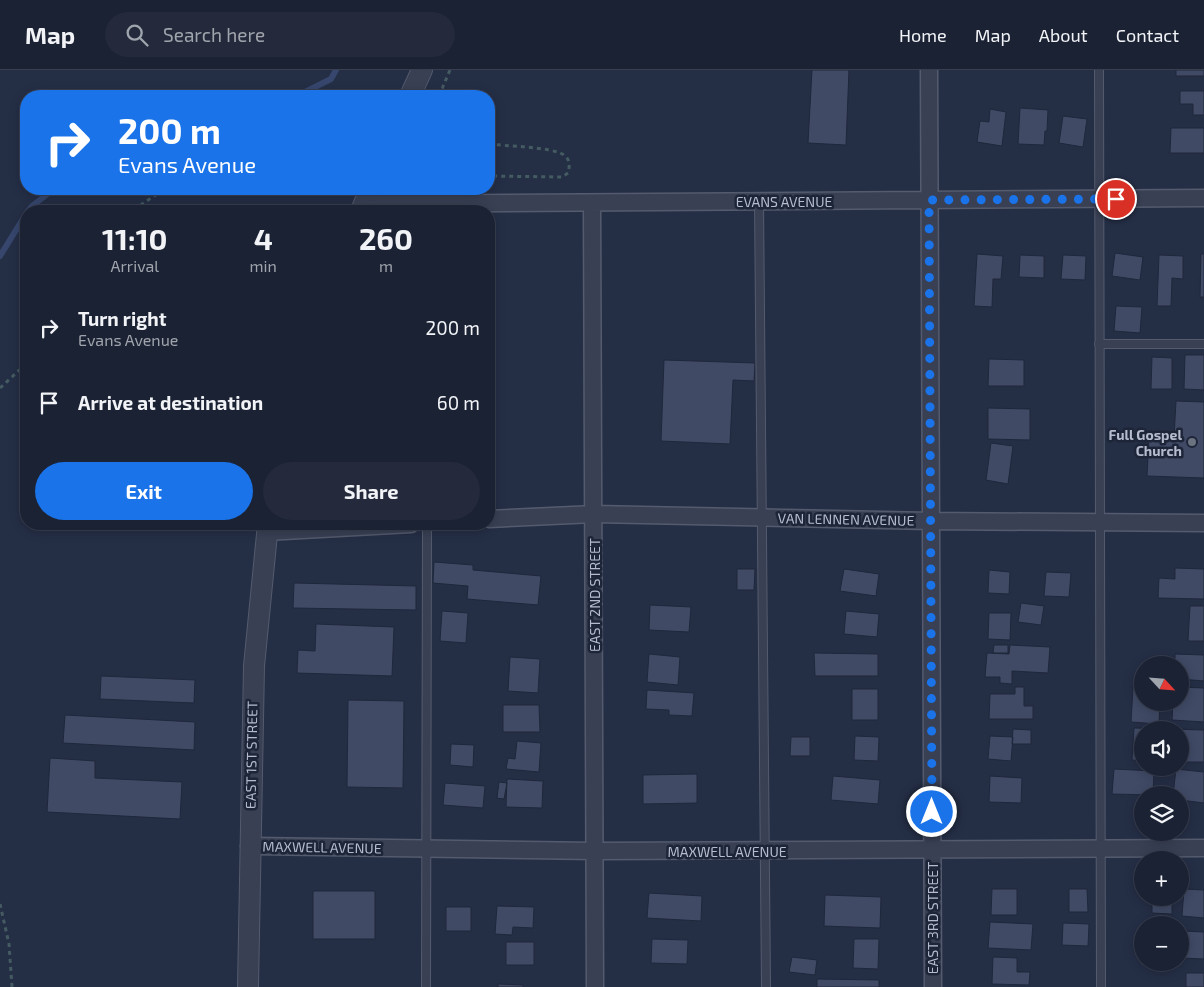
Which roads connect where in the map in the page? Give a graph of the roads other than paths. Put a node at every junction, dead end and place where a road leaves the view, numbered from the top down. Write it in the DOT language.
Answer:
graph roads {
  1 [pos="422,70"];
  2 [pos="929,70"];
  3 [pos="1099,70"];
  4 [pos="413,90"];
  5 [pos="1204,198"];
  6 [pos="1099,199"];
  7 [pos="929,200"];
  8 [pos="365,201"];
  9 [pos="759,201"];
  10 [pos="592,203"];
  11 [pos="1099,344"];
  12 [pos="1204,344"];
  13 [pos="594,514"];
  14 [pos="762,518"];
  15 [pos="495,520"];
  16 [pos="931,521"];
  17 [pos="1100,522"];
  18 [pos="1204,523"];
  19 [pos="267,530"];
  20 [pos="427,530"];
  21 [pos="249,846"];
  22 [pos="1204,848"];
  23 [pos="426,849"];
  24 [pos="1100,849"];
  25 [pos="932,850"];
  26 [pos="595,851"];
  27 [pos="765,851"];
  28 [pos="248,987"];
  29 [pos="426,987"];
  30 [pos="595,987"];
  31 [pos="766,987"];
  32 [pos="933,987"];
  33 [pos="1101,987"];
  1 -- 4 [label="street"];
  2 -- 7 [label="street, EAST 3RD STREET"];
  3 -- 6 [label="lane"];
  5 -- 6 [label="street, EVANS AVENUE"];
  6 -- 7 [label="street, EVANS AVENUE"];
  6 -- 11 [label="lane"];
  7 -- 9 [label="street, EVANS AVENUE"];
  7 -- 16 [label="street, EAST 3RD STREET"];
  8 -- 10 [label="street, EVANS AVENUE"];
  9 -- 10 [label="street, EVANS AVENUE"];
  9 -- 14 [label="lane"];
  10 -- 13 [label="street, EAST 2ND STREET"];
  11 -- 12 [label="lane"];
  11 -- 17 [label="lane"];
  13 -- 14 [label="street, VAN LENNEN AVENUE"];
  13 -- 15 [label="street, VAN LENNEN AVENUE"];
  13 -- 26 [label="street, EAST 2ND STREET"];
  14 -- 16 [label="street, VAN LENNEN AVENUE"];
  14 -- 27 [label="lane"];
  16 -- 17 [label="street, VAN LENNEN AVENUE"];
  16 -- 25 [label="street, EAST 3RD STREET"];
  17 -- 18 [label="street, VAN LENNEN AVENUE"];
  17 -- 24 [label="lane"];
  19 -- 21 [label="street, EAST 1ST STREET"];
  20 -- 23 [label="lane"];
  21 -- 23 [label="street, MAXWELL AVENUE"];
  21 -- 28 [label="street, EAST 1ST STREET"];
  22 -- 24 [label="street, MAXWELL AVENUE"];
  23 -- 26 [label="street, MAXWELL AVENUE"];
  23 -- 29 [label="lane"];
  24 -- 25 [label="street, MAXWELL AVENUE"];
  24 -- 33 [label="lane"];
  25 -- 27 [label="street, MAXWELL AVENUE"];
  25 -- 32 [label="street, EAST 3RD STREET"];
  26 -- 27 [label="street, MAXWELL AVENUE"];
  26 -- 30 [label="street, EAST 2ND STREET"];
  27 -- 31 [label="lane"];
}
